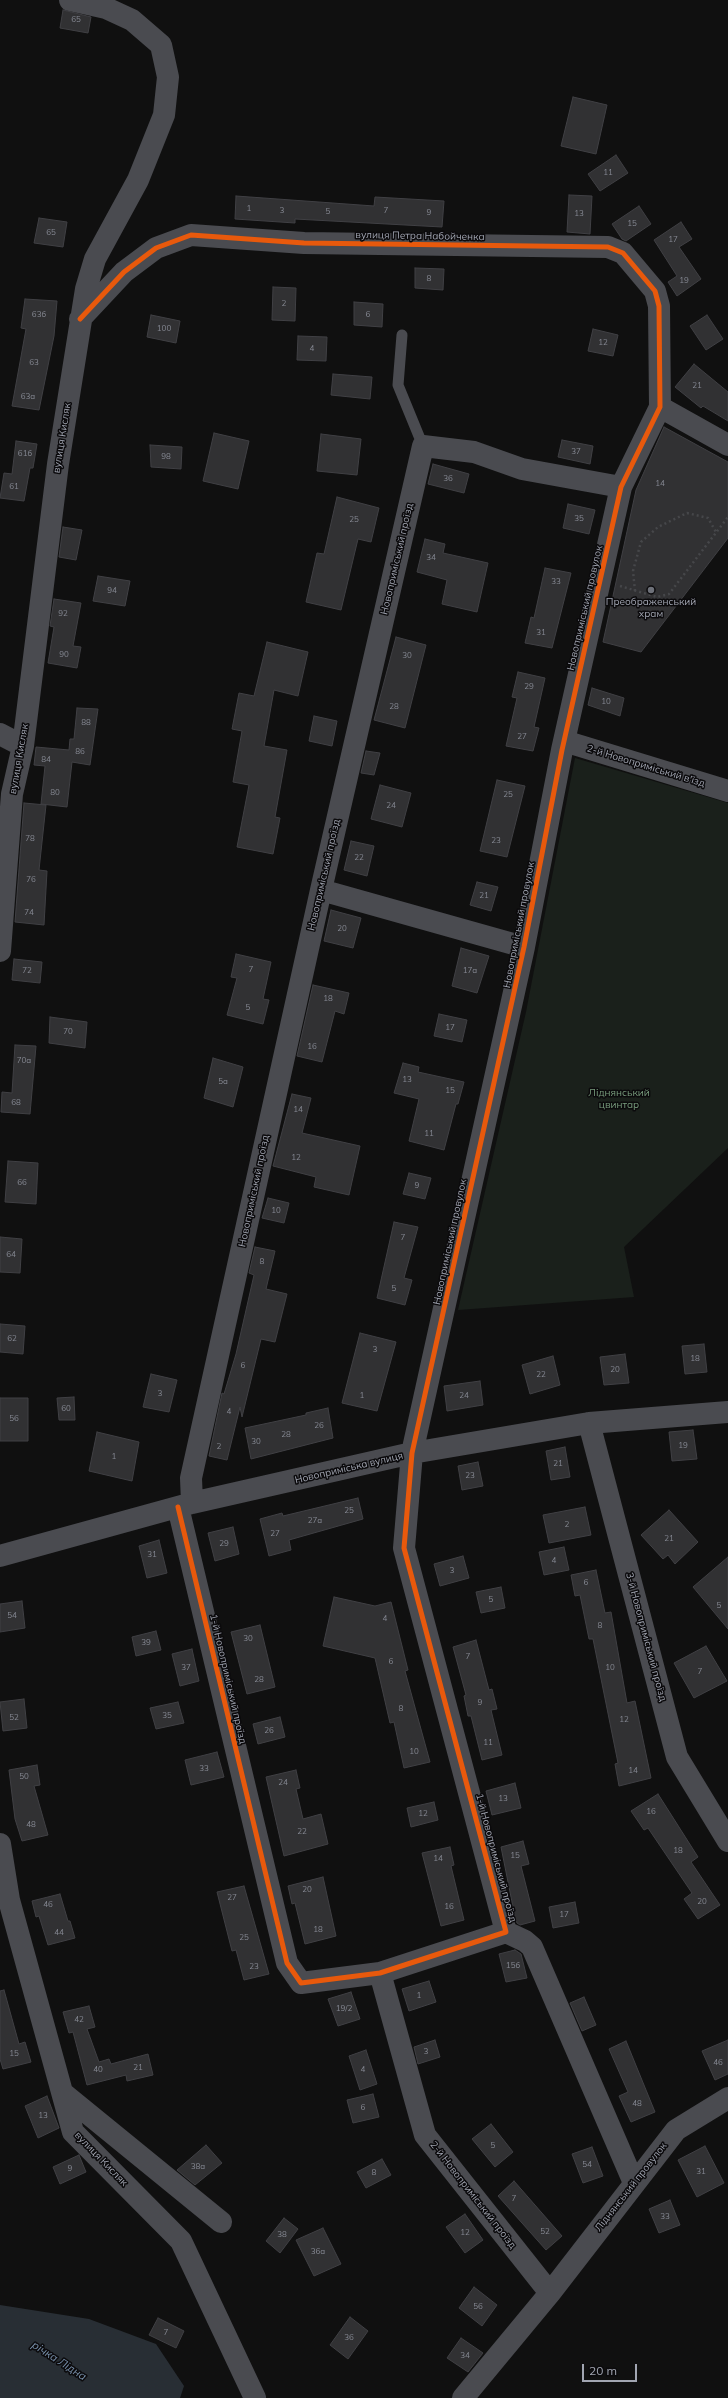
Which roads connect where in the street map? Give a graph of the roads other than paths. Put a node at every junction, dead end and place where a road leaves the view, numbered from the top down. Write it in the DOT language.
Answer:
graph roads {
  1 [pos="70,0"];
  2 [pos="80,319"];
  3 [pos="402,335"];
  4 [pos="660,407"];
  5 [pos="728,445"];
  6 [pos="423,446"];
  7 [pos="621,487"];
  8 [pos="0,734"];
  9 [pos="564,741"];
  10 [pos="22,746"];
  11 [pos="728,791"];
  12 [pos="321,890"];
  13 [pos="524,947"];
  14 [pos="0,951"];
  15 [pos="728,1412"];
  16 [pos="589,1423"];
  17 [pos="412,1453"];
  18 [pos="185,1505"];
  19 [pos="0,1556"];
  20 [pos="720,1812"];
  21 [pos="728,1841"];
  22 [pos="0,1844"];
  23 [pos="506,1932"];
  24 [pos="380,1973"];
  25 [pos="64,2094"];
  26 [pos="728,2098"];
  27 [pos="634,2183"];
  28 [pos="221,2222"];
  29 [pos="550,2292"];
  30 [pos="255,2398"];
  31 [pos="463,2398"];
  1 -- 2 [label="street, вулиця Кисляк"];
  2 -- 4 [label="street, вулиця Петра Набойченка"];
  2 -- 10 [label="street, вулиця Кисляк"];
  3 -- 6 [label="lane"];
  4 -- 5 [label="street"];
  4 -- 7 [label="street, Новоприміський провулок"];
  6 -- 7 [label="street"];
  6 -- 12 [label="street, Новоприміський проїзд"];
  7 -- 9 [label="street, Новоприміський провулок"];
  8 -- 10 [label="street"];
  9 -- 11 [label="street, 2-й Новоприміський в'їзд"];
  9 -- 13 [label="street, Новоприміський провулок"];
  10 -- 14 [label="street, вулиця Кисляк"];
  12 -- 13 [label="street"];
  12 -- 18 [label="street, Новоприміський проїзд"];
  13 -- 17 [label="street, Новоприміський провулок"];
  15 -- 16 [label="street, Новоприміська вулиця"];
  16 -- 17 [label="street, Новоприміська вулиця"];
  16 -- 20 [label="street, 3-й Новоприміський проїзд"];
  17 -- 18 [label="street, Новоприміська вулиця"];
  17 -- 23 [label="street, 1-й Новоприміський проїзд"];
  18 -- 19 [label="street, Новоприміська вулиця"];
  18 -- 24 [label="street, 1-й Новоприміський проїзд"];
  20 -- 21 [label="street, 3-й Новоприміський проїзд"];
  22 -- 25 [label="street, вулиця Кисляк"];
  23 -- 24 [label="street, 1-й Новоприміський проїзд"];
  23 -- 27 [label="street, 1-й Новоприміський проїзд"];
  24 -- 29 [label="street, 2-й Новоприміський проїзд"];
  25 -- 28 [label="street"];
  25 -- 30 [label="street, вулиця Кисляк"];
  26 -- 27 [label="street, Ліднянський провулок"];
  27 -- 29 [label="street, Ліднянський провулок"];
  29 -- 31 [label="street, Ліднянський провулок"];
}
